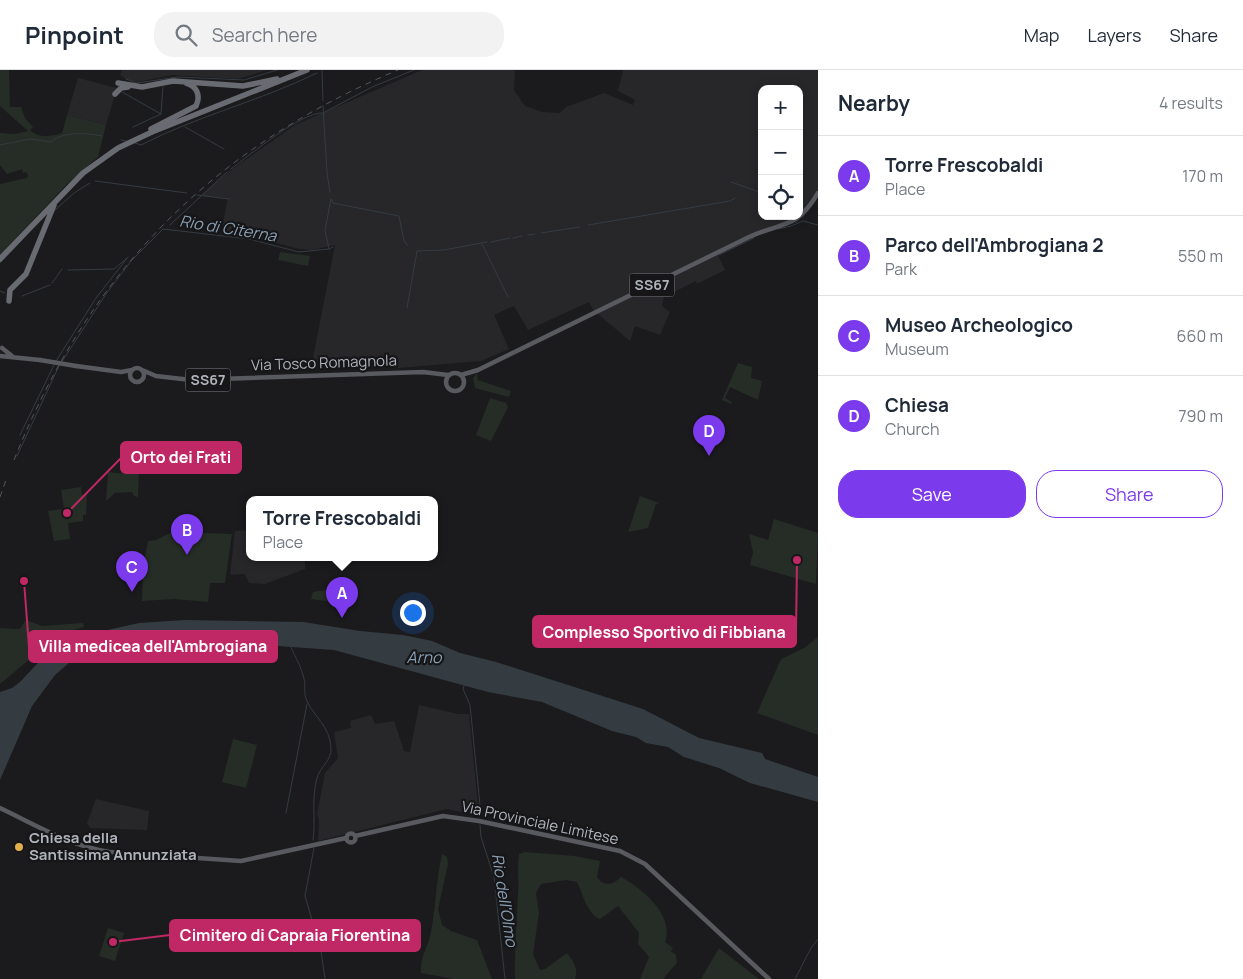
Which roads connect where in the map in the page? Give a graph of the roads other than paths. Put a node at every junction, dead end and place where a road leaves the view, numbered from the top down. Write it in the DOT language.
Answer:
graph roads {
  1 [pos="298,70"];
  2 [pos="307,70"];
  3 [pos="120,75"];
  4 [pos="277,78"];
  5 [pos="118,84"];
  6 [pos="129,86"];
  7 [pos="115,94"];
  8 [pos="151,129"];
  9 [pos="143,134"];
  10 [pos="81,173"];
  11 [pos="818,193"];
  12 [pos="0,255"];
  13 [pos="0,259"];
  14 [pos="9,301"];
  15 [pos="1,346"];
  16 [pos="0,356"];
  17 [pos="16,358"];
  18 [pos="132,370"];
  19 [pos="142,370"];
  20 [pos="478,370"];
  21 [pos="117,371"];
  22 [pos="461,375"];
  23 [pos="156,376"];
  24 [pos="447,378"];
  25 [pos="131,379"];
  26 [pos="142,380"];
  27 [pos="464,381"];
  28 [pos="0,808"];
  29 [pos="723,935"];
  30 [pos="769,979"];
  31 [pos="773,979"];
  1 -- 4 [label="highway"];
  2 -- 9 [label="highway"];
  3 -- 6 [label="highway"];
  4 -- 6 [label="highway"];
  4 -- 8 [label="highway"];
  5 -- 6 [label="highway"];
  6 -- 7 [label="highway"];
  6 -- 8 [label="highway"];
  8 -- 9 [label="highway"];
  9 -- 10 [label="highway"];
  10 -- 12 [label="highway"];
  10 -- 13 [label="highway"];
  10 -- 14 [label="highway"];
  11 -- 20 [label="main road, SS67"];
  15 -- 16 [label="main road, SS67"];
  15 -- 17 [label="main road, SS67"];
  16 -- 17 [label="main road, SS67"];
  17 -- 21 [label="main road, Via Tosco Romagnola / SS67, bridge"];
  18 -- 19 [label="main road, Via Tosco Romagnola / SS67"];
  18 -- 21 [label="main road, Via Tosco Romagnola / SS67"];
  18 -- 25 [label="main road"];
  19 -- 23 [label="main road, Via Tosco Romagnola / SS67"];
  19 -- 26 [label="main road"];
  20 -- 22 [label="main road, SS67"];
  20 -- 27 [label="main road, SS67"];
  21 -- 25 [label="main road, Via Tosco Romagnola / SS67"];
  22 -- 24 [label="main road, Via Tosco Romagnola / SS67"];
  22 -- 27 [label="main road"];
  23 -- 24 [label="main road, Via Tosco Romagnola / SS67"];
  23 -- 26 [label="main road, Via Tosco Romagnola / SS67"];
  24 -- 27 [label="main road, Via Tosco Romagnola / SS67"];
  25 -- 26 [label="main road, Via Tosco Romagnola / SS67"];
  28 -- 29 [label="main road, Via Provinciale Limitese"];
  29 -- 30 [label="main road, Via Provinciale Limitese"];
  29 -- 31 [label="main road, Via Provinciale Limitese"];
}
